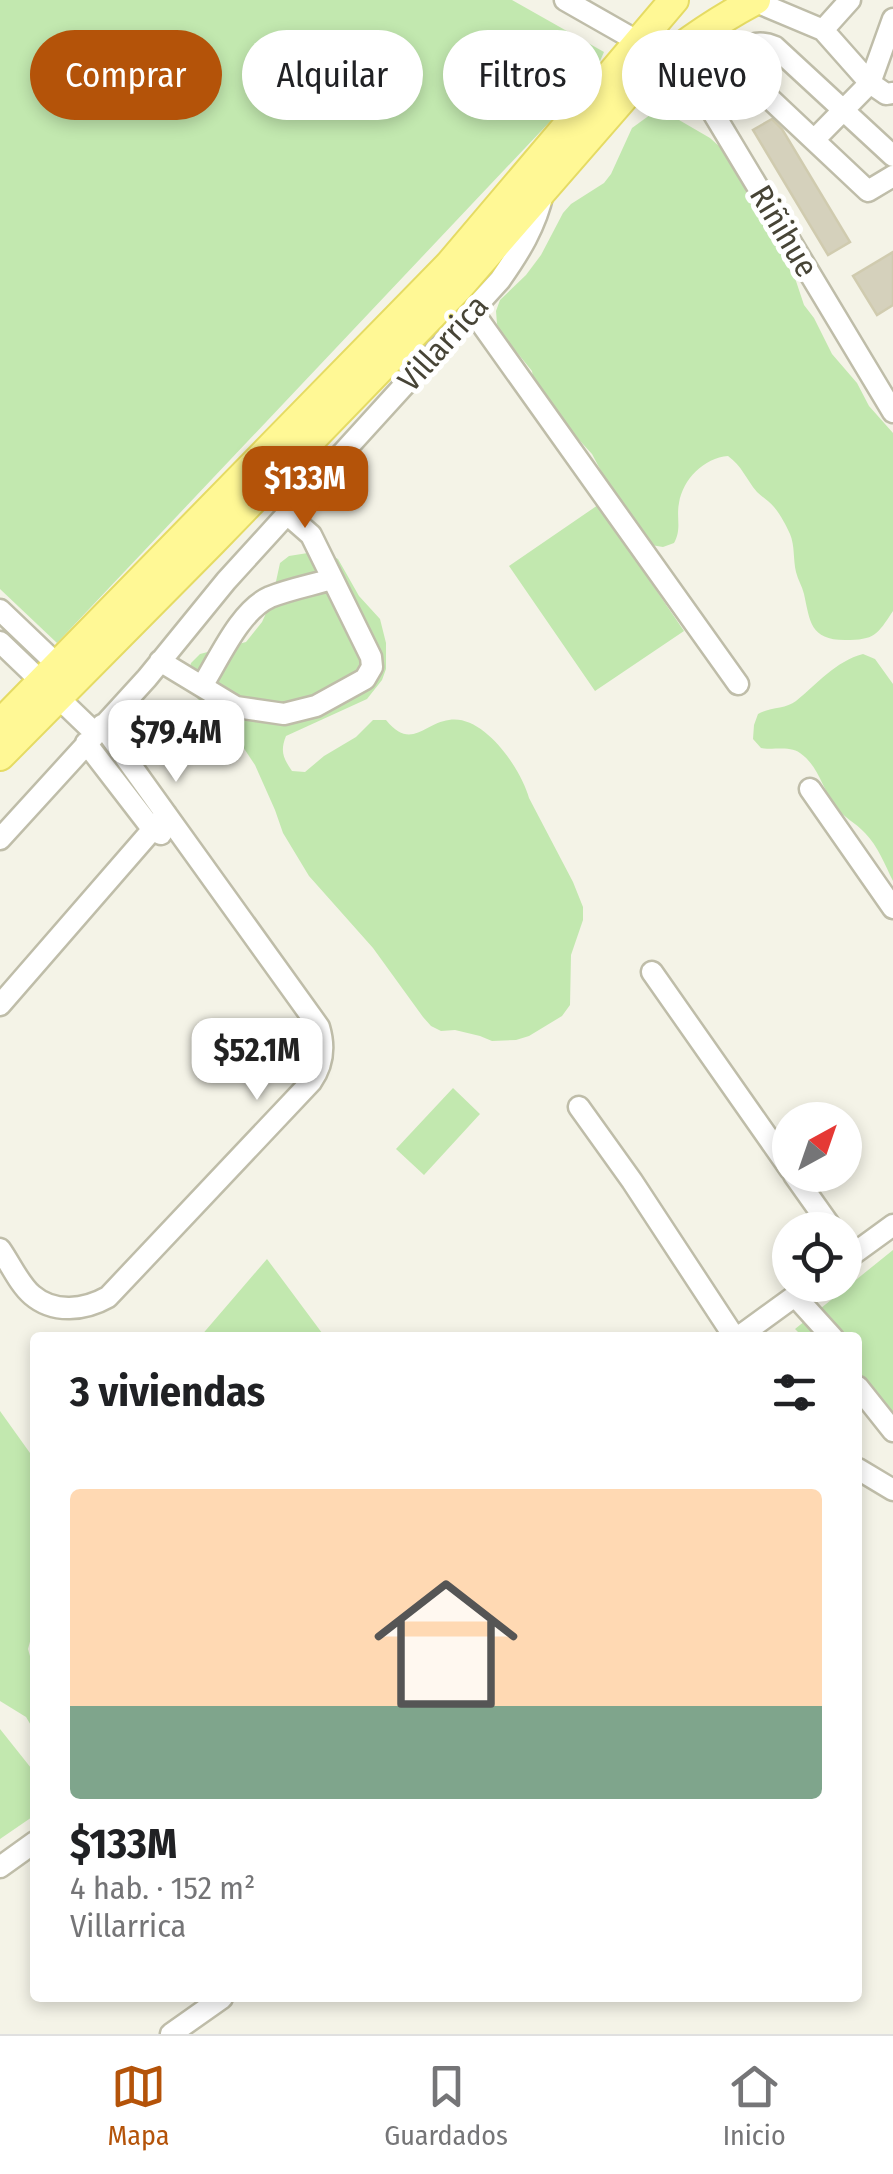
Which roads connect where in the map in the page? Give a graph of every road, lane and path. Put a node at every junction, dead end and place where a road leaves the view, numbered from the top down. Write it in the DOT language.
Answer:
graph roads {
  1 [pos="565,0"];
  2 [pos="754,0"];
  3 [pos="850,0"];
  4 [pos="668,7"];
  5 [pos="893,18"];
  6 [pos="648,30"];
  7 [pos="687,30"];
  8 [pos="706,30"];
  9 [pos="824,30"];
  10 [pos="622,33"];
  11 [pos="782,52"];
  12 [pos="622,61"];
  13 [pos="870,83"];
  14 [pos="893,93"];
  15 [pos="622,99"];
  16 [pos="782,108"];
  17 [pos="842,108"];
  18 [pos="717,120"];
  19 [pos="814,140"];
  20 [pos="893,156"];
  21 [pos="893,176"];
  22 [pos="543,191"];
  23 [pos="473,312"];
  24 [pos="893,412"];
  25 [pos="287,514"];
  26 [pos="332,579"];
  27 [pos="0,610"];
  28 [pos="0,642"];
  29 [pos="160,661"];
  30 [pos="57,681"];
  31 [pos="738,684"];
  32 [pos="202,686"];
  33 [pos="0,724"];
  34 [pos="95,734"];
  35 [pos="0,756"];
  36 [pos="810,788"];
  37 [pos="160,822"];
  38 [pos="0,839"];
  39 [pos="893,908"];
  40 [pos="652,972"];
  41 [pos="0,1005"];
  42 [pos="579,1107"];
  43 [pos="772,1143"];
  44 [pos="893,1225"];
  45 [pos="862,1245"];
  46 [pos="0,1249"];
  47 [pos="786,1302"];
  48 [pos="810,1302"];
  49 [pos="732,1332"];
  50 [pos="744,1332"];
  51 [pos="828,1332"];
  52 [pos="862,1392"];
  53 [pos="893,1431"];
  54 [pos="862,1471"];
  55 [pos="893,1490"];
  56 [pos="30,1846"];
  57 [pos="0,1867"];
  58 [pos="216,2002"];
  59 [pos="171,2034"];
  1 -- 10 [label="street"];
  2 -- 8 [label="main road"];
  2 -- 9 [label="street"];
  3 -- 9 [label="street"];
  4 -- 6 [label="main road"];
  4 -- 7 [label="main road"];
  5 -- 13 [label="street"];
  9 -- 13 [label="street"];
  11 -- 17 [label="street"];
  12 -- 30 [label="main road"];
  13 -- 14 [label="street"];
  13 -- 17 [label="street"];
  15 -- 22 [label="main road"];
  16 -- 19 [label="street"];
  17 -- 19 [label="street"];
  17 -- 20 [label="street"];
  18 -- 24 [label="street, Riñihue"];
  19 -- 21 [label="street"];
  22 -- 23 [label="street, Villarrica"];
  22 -- 30 [label="main road"];
  23 -- 25 [label="street, Villarrica"];
  23 -- 31 [label="street"];
  25 -- 26 [label="street"];
  25 -- 29 [label="street, Villarrica"];
  26 -- 32 [label="street"];
  26 -- 32 [label="street"];
  27 -- 30 [label="street"];
  28 -- 30 [label="street"];
  29 -- 32 [label="street"];
  29 -- 34 [label="street, Villarrica"];
  30 -- 33 [label="main road"];
  30 -- 34 [label="street"];
  30 -- 35 [label="main road"];
  34 -- 37 [label="street"];
  34 -- 38 [label="street, Villarrica"];
  36 -- 39 [label="street"];
  37 -- 41 [label="street"];
  37 -- 46 [label="street"];
  40 -- 43 [label="street"];
  42 -- 49 [label="street"];
  44 -- 45 [label="street"];
  47 -- 50 [label="street"];
  48 -- 51 [label="street"];
  52 -- 53 [label="street"];
  54 -- 55 [label="street"];
  56 -- 57 [label="street"];
  58 -- 59 [label="street"];
}
